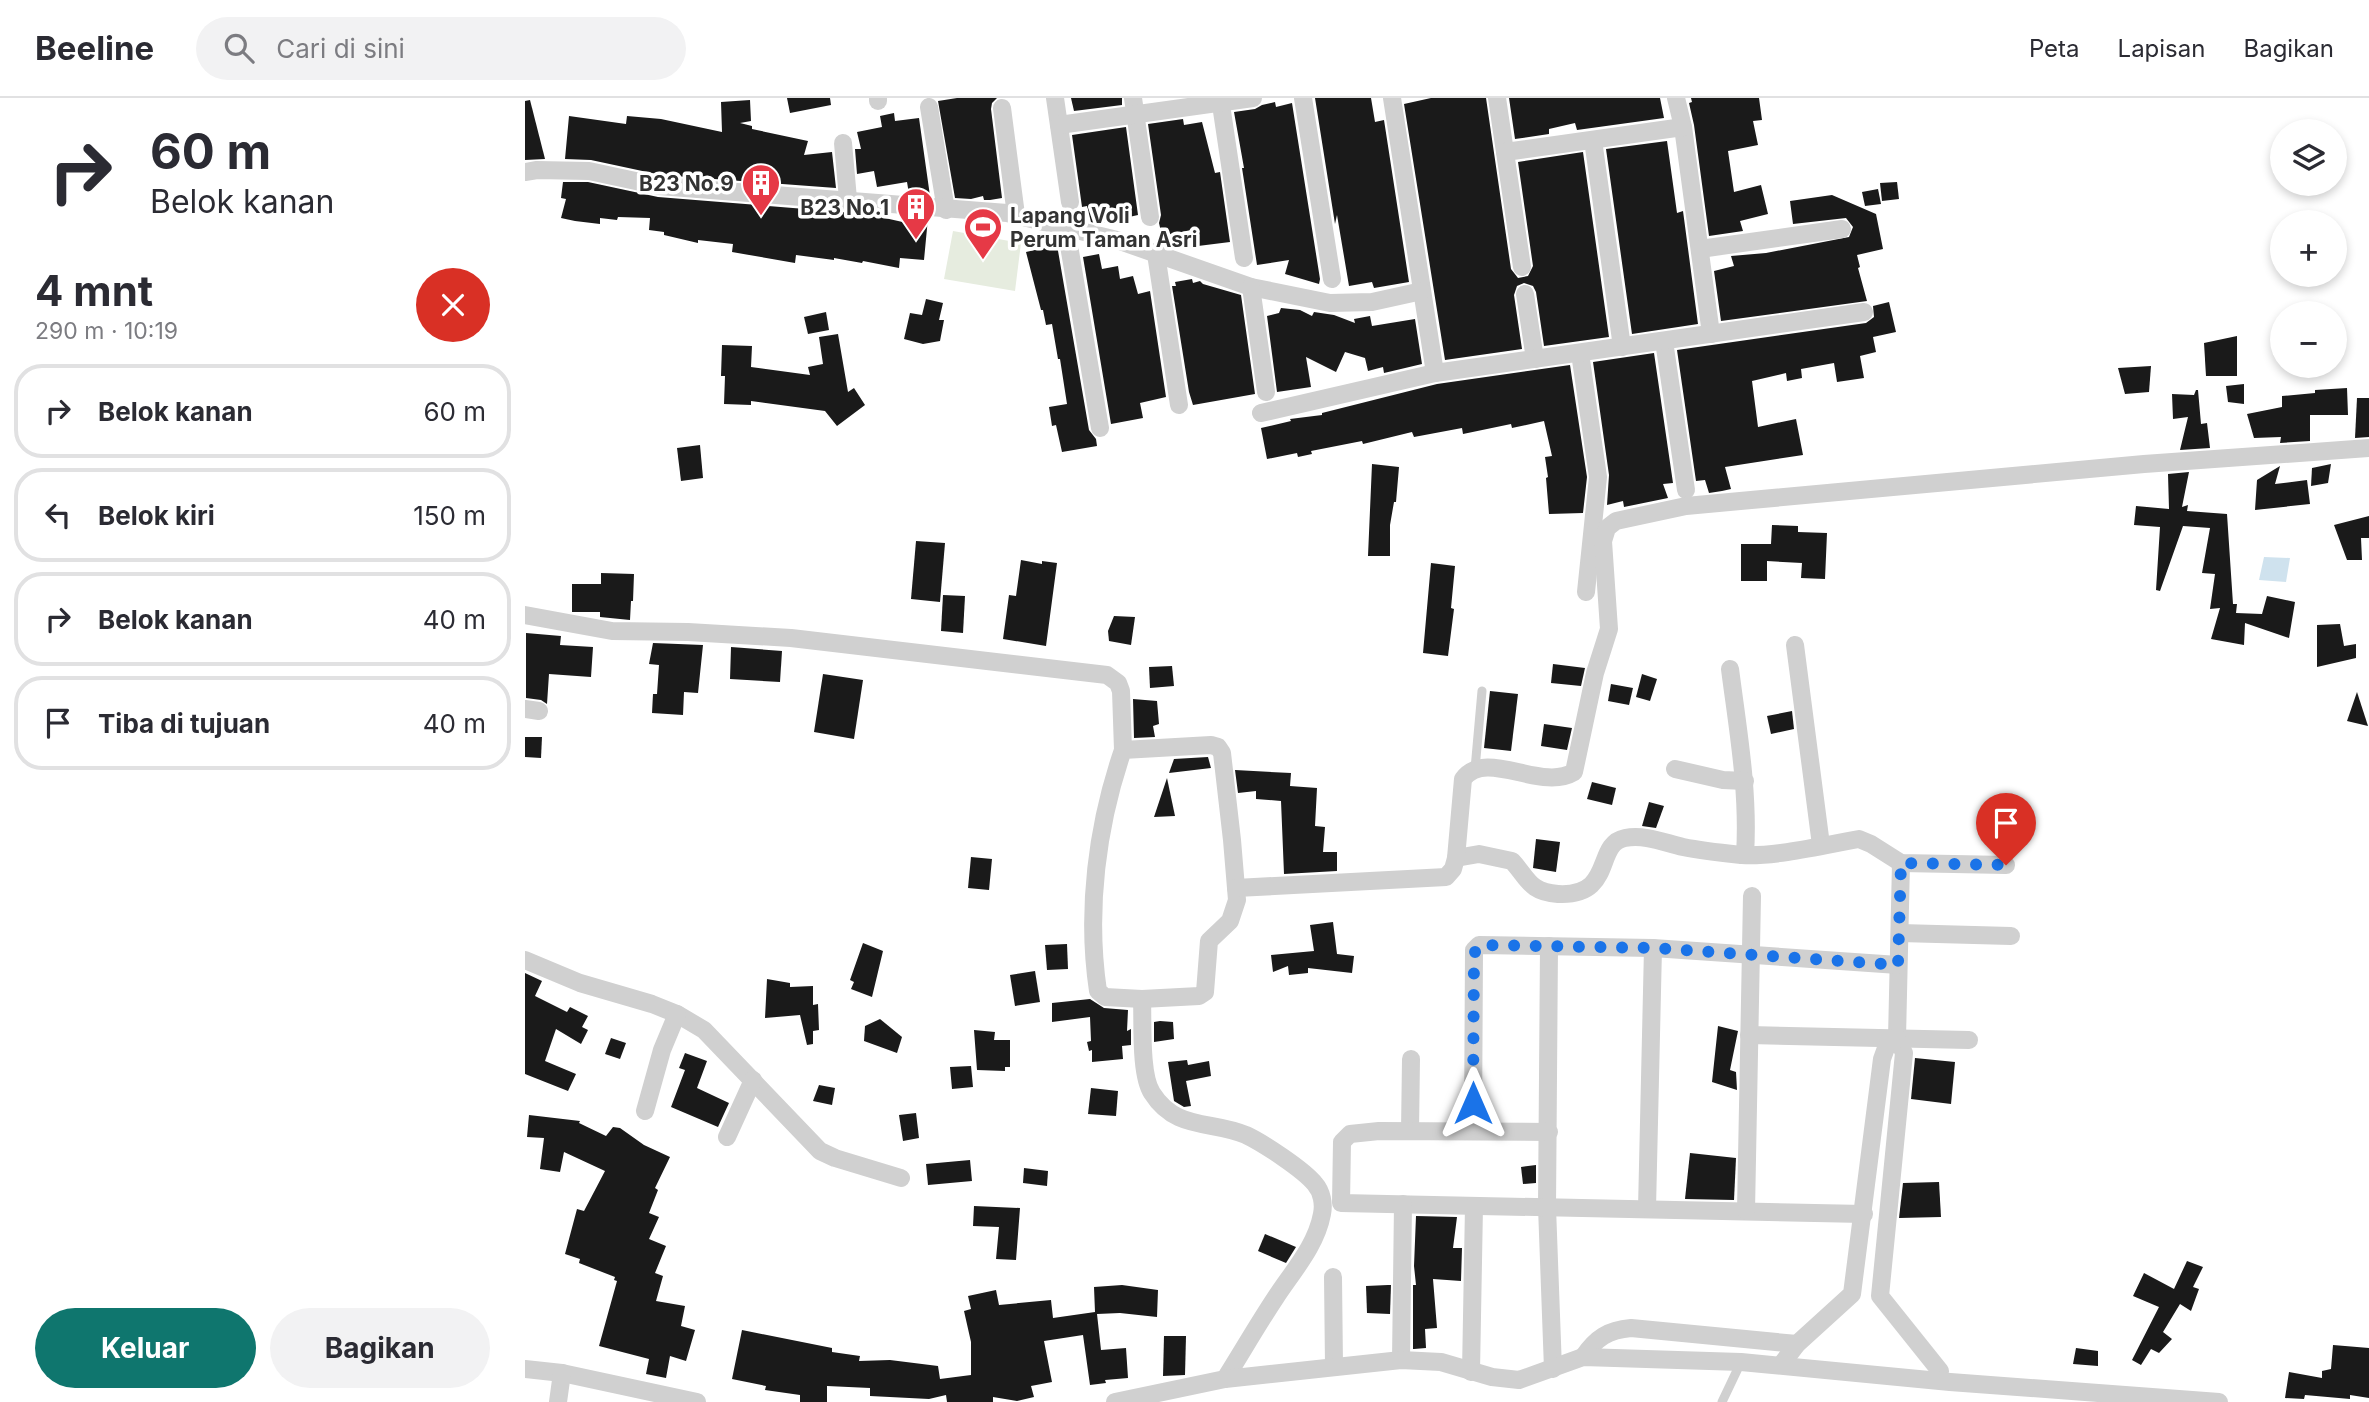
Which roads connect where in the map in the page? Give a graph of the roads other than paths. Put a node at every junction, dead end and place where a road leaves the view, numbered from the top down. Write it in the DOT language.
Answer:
graph roads {
  1 [pos="1055,98"];
  2 [pos="1253,98"];
  3 [pos="1303,98"];
  4 [pos="1392,98"];
  5 [pos="1497,98"];
  6 [pos="1676,98"];
  7 [pos="1220,100"];
  8 [pos="1135,106"];
  9 [pos="929,107"];
  10 [pos="1002,108"];
  11 [pos="1059,125"];
  12 [pos="1682,127"];
  13 [pos="1593,140"];
  14 [pos="843,143"];
  15 [pos="1505,152"];
  16 [pos="525,172"];
  17 [pos="848,199"];
  18 [pos="1070,202"];
  19 [pos="946,210"];
  20 [pos="1016,215"];
  21 [pos="1150,217"];
  22 [pos="1066,228"];
  23 [pos="1842,229"];
  24 [pos="1700,249"];
  25 [pos="1156,254"];
  26 [pos="1244,258"];
  27 [pos="1522,267"];
  28 [pos="1332,279"];
  29 [pos="1251,287"];
  30 [pos="1422,291"];
  31 [pos="1525,294"];
  32 [pos="1864,312"];
  33 [pos="1711,334"];
  34 [pos="1664,341"];
  35 [pos="1622,347"];
  36 [pos="1580,353"];
  37 [pos="1535,359"];
  38 [pos="1435,373"];
  39 [pos="1266,392"];
  40 [pos="1179,405"];
  41 [pos="1261,412"];
  42 [pos="1100,428"];
  43 [pos="2369,448"];
  44 [pos="1686,490"];
  45 [pos="1586,592"];
  46 [pos="525,615"];
  47 [pos="1795,645"];
  48 [pos="1730,668"];
  49 [pos="1482,691"];
  50 [pos="1123,750"];
  51 [pos="1475,769"];
  52 [pos="1675,769"];
  53 [pos="1745,781"];
  54 [pos="1821,845"];
  55 [pos="1745,855"];
  56 [pos="1456,858"];
  57 [pos="1895,860"];
  58 [pos="2006,865"];
  59 [pos="1236,888"];
  60 [pos="1752,896"];
  61 [pos="1900,933"];
  62 [pos="2011,936"];
  63 [pos="1549,946"];
  64 [pos="1653,948"];
  65 [pos="1751,954"];
  66 [pos="525,960"];
  67 [pos="1898,965"];
  68 [pos="1142,999"];
  69 [pos="677,1014"];
  70 [pos="1749,1035"];
  71 [pos="1897,1038"];
  72 [pos="1969,1040"];
  73 [pos="1411,1059"];
  74 [pos="753,1080"];
  75 [pos="645,1111"];
  76 [pos="1410,1130"];
  77 [pos="1473,1130"];
  78 [pos="1549,1132"];
  79 [pos="727,1137"];
  80 [pos="901,1178"];
  81 [pos="1403,1204"];
  82 [pos="1474,1206"];
  83 [pos="1547,1208"];
  84 [pos="1647,1209"];
  85 [pos="1746,1211"];
  86 [pos="1864,1214"];
  87 [pos="1333,1277"];
  88 [pos="1852,1294"];
  89 [pos="1879,1296"];
  90 [pos="1797,1344"];
  91 [pos="1583,1357"];
  92 [pos="1401,1360"];
  93 [pos="1741,1362"];
  94 [pos="1781,1365"];
  95 [pos="1334,1366"];
  96 [pos="525,1369"];
  97 [pos="1553,1369"];
  98 [pos="1940,1371"];
  99 [pos="1471,1372"];
  100 [pos="562,1373"];
  101 [pos="1225,1379"];
  102 [pos="629,1394"];
  103 [pos="2164,1400"];
  104 [pos="558,1402"];
  105 [pos="697,1402"];
  106 [pos="1115,1402"];
  107 [pos="1722,1402"];
  108 [pos="2218,1402"];
  1 -- 11 [label="street"];
  2 -- 7 [label="street"];
  3 -- 28 [label="street"];
  4 -- 30 [label="street"];
  5 -- 15 [label="street"];
  6 -- 12 [label="street"];
  7 -- 8 [label="street"];
  7 -- 26 [label="street"];
  8 -- 11 [label="street"];
  8 -- 21 [label="street"];
  9 -- 19 [label="street"];
  10 -- 20 [label="street"];
  11 -- 18 [label="street"];
  12 -- 13 [label="street"];
  12 -- 24 [label="street"];
  13 -- 15 [label="street"];
  13 -- 35 [label="street"];
  14 -- 17 [label="street"];
  15 -- 27 [label="street"];
  16 -- 17 [label="street"];
  17 -- 19 [label="street"];
  19 -- 20 [label="street"];
  20 -- 22 [label="street"];
  22 -- 25 [label="street"];
  22 -- 42 [label="street"];
  23 -- 24 [label="street"];
  24 -- 33 [label="street"];
  25 -- 29 [label="street"];
  25 -- 40 [label="street"];
  29 -- 30 [label="street"];
  29 -- 39 [label="street"];
  30 -- 38 [label="street"];
  31 -- 37 [label="street"];
  32 -- 33 [label="street"];
  33 -- 34 [label="street"];
  34 -- 35 [label="street"];
  34 -- 44 [label="street"];
  35 -- 36 [label="street"];
  36 -- 37 [label="street"];
  36 -- 45 [label="street"];
  37 -- 38 [label="street"];
  38 -- 41 [label="street"];
  43 -- 51 [label="street"];
  46 -- 50 [label="street"];
  47 -- 54 [label="street"];
  48 -- 53 [label="street"];
  49 -- 51 [label="lane"];
  50 -- 59 [label="street"];
  50 -- 68 [label="street"];
  51 -- 56 [label="street"];
  52 -- 53 [label="street"];
  53 -- 55 [label="street"];
  54 -- 55 [label="street"];
  54 -- 57 [label="street"];
  55 -- 56 [label="street"];
  56 -- 59 [label="street"];
  57 -- 58 [label="street"];
  57 -- 61 [label="street"];
  59 -- 68 [label="street"];
  60 -- 65 [label="street"];
  61 -- 62 [label="street"];
  61 -- 67 [label="street"];
  63 -- 64 [label="street"];
  63 -- 77 [label="street"];
  63 -- 78 [label="street"];
  64 -- 65 [label="street"];
  64 -- 84 [label="street"];
  65 -- 67 [label="street"];
  65 -- 70 [label="street"];
  66 -- 69 [label="street"];
  67 -- 71 [label="street"];
  68 -- 101 [label="street"];
  69 -- 74 [label="street"];
  69 -- 75 [label="street"];
  70 -- 71 [label="street"];
  70 -- 85 [label="street"];
  71 -- 72 [label="street"];
  71 -- 86 [label="street"];
  71 -- 89 [label="street"];
  73 -- 76 [label="street"];
  74 -- 79 [label="street"];
  74 -- 80 [label="street"];
  76 -- 77 [label="street"];
  76 -- 81 [label="street"];
  77 -- 78 [label="street"];
  78 -- 83 [label="street"];
  81 -- 82 [label="street"];
  81 -- 92 [label="street"];
  82 -- 83 [label="street"];
  82 -- 99 [label="street"];
  83 -- 84 [label="street"];
  83 -- 97 [label="street"];
  84 -- 85 [label="street"];
  85 -- 86 [label="street"];
  86 -- 88 [label="street"];
  87 -- 95 [label="street"];
  88 -- 89 [label="street"];
  88 -- 90 [label="street"];
  89 -- 98 [label="street"];
  90 -- 91 [label="street"];
  90 -- 94 [label="street"];
  91 -- 93 [label="street"];
  91 -- 97 [label="street"];
  92 -- 95 [label="street"];
  92 -- 99 [label="street"];
  93 -- 94 [label="street"];
  93 -- 107 [label="lane"];
  94 -- 103 [label="street"];
  95 -- 101 [label="street"];
  96 -- 100 [label="street"];
  97 -- 99 [label="street"];
  100 -- 102 [label="street"];
  100 -- 104 [label="street"];
  101 -- 106 [label="street"];
  102 -- 105 [label="street"];
  103 -- 108 [label="street"];
}
